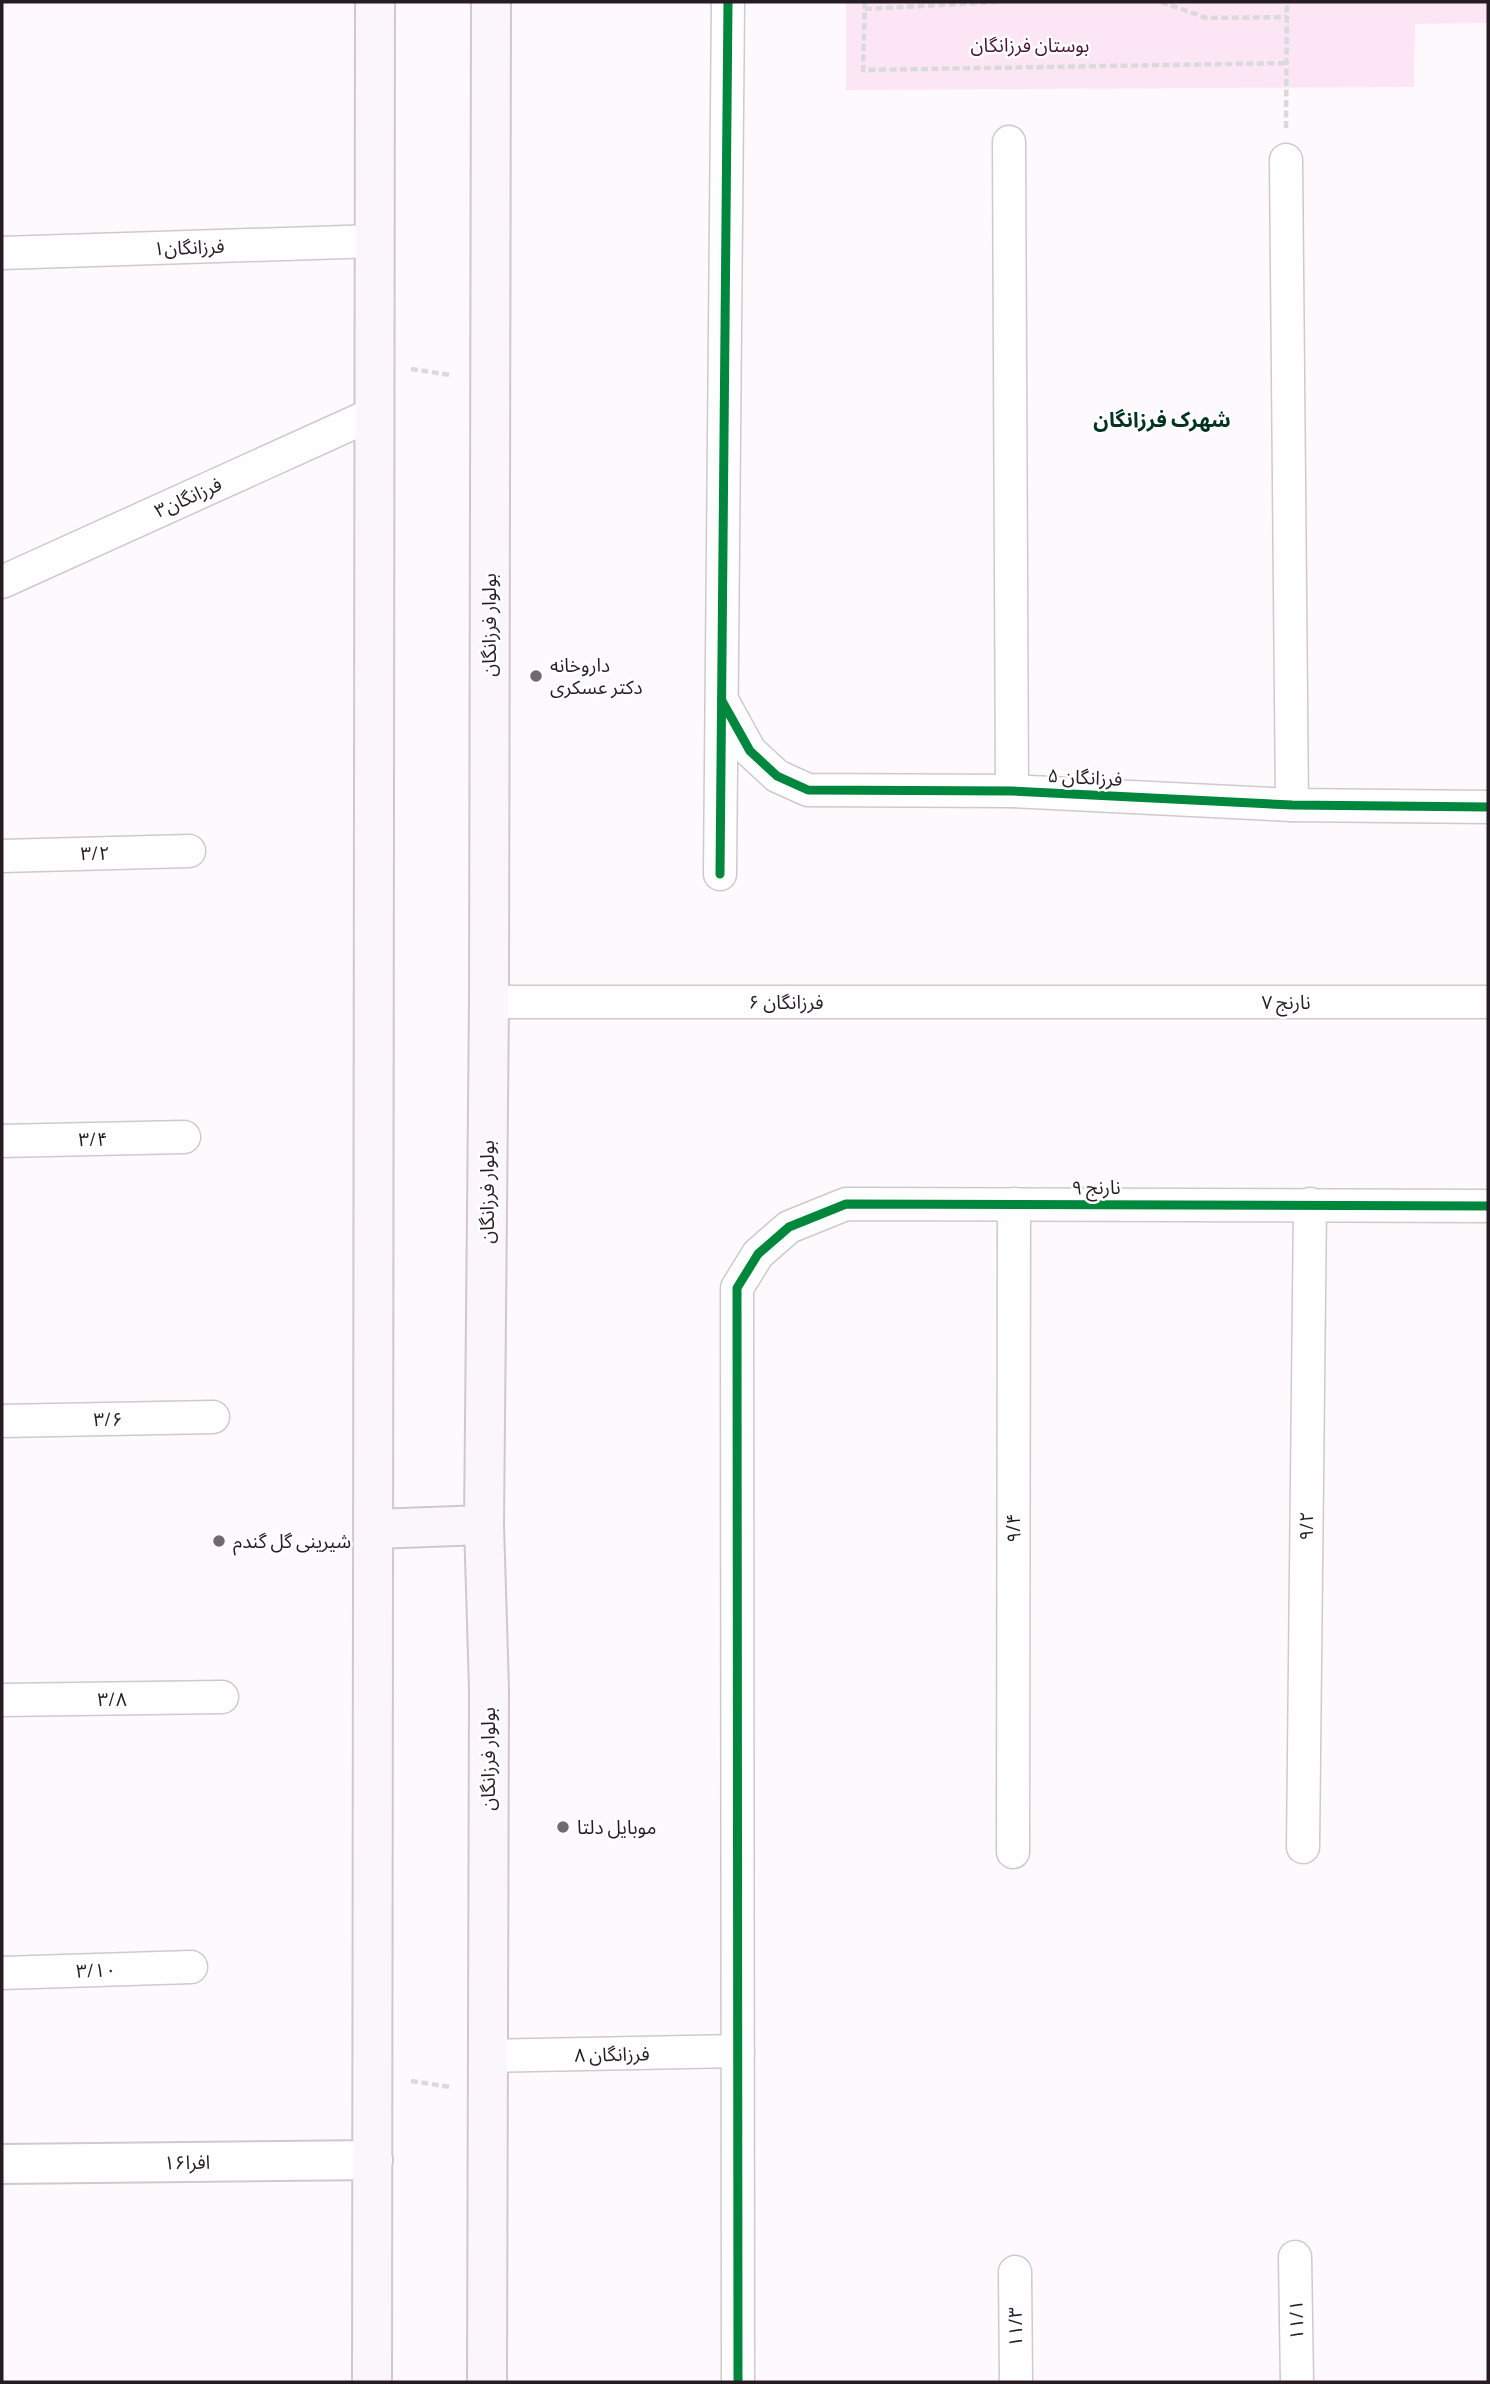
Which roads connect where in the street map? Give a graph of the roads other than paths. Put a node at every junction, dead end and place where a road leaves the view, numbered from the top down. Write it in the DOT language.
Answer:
graph roads {
  1 [pos="376,2"];
  2 [pos="491,2"];
  3 [pos="728,2"];
  4 [pos="1009,142"];
  5 [pos="1286,160"];
  6 [pos="375,241"];
  7 [pos="2,253"];
  8 [pos="375,412"];
  9 [pos="2,582"];
  10 [pos="722,700"];
  11 [pos="1012,791"];
  12 [pos="1292,805"];
  13 [pos="1488,807"];
  14 [pos="189,851"];
  15 [pos="2,856"];
  16 [pos="720,874"];
  17 [pos="489,1002"];
  18 [pos="1084,1002"];
  19 [pos="1488,1002"];
  20 [pos="184,1137"];
  21 [pos="2,1141"];
  22 [pos="1013,1204"];
  23 [pos="1310,1205"];
  24 [pos="1488,1206"];
  25 [pos="214,1417"];
  26 [pos="2,1421"];
  27 [pos="485,1525"];
  28 [pos="374,1529"];
  29 [pos="222,1697"];
  30 [pos="2,1700"];
  31 [pos="1303,1847"];
  32 [pos="1013,1852"];
  33 [pos="191,1967"];
  34 [pos="2,1973"];
  35 [pos="738,2051"];
  36 [pos="486,2074"];
  37 [pos="373,2160"];
  38 [pos="2,2164"];
  39 [pos="1295,2257"];
  40 [pos="1015,2272"];
  41 [pos="372,2382"];
  42 [pos="487,2382"];
  43 [pos="738,2382"];
  44 [pos="1016,2382"];
  45 [pos="1297,2382"];
  1 -- 6 [label="main road"];
  2 -- 17 [label="main road, بولوار فرزانگان"];
  3 -- 10 [label="street"];
  4 -- 11 [label="street"];
  5 -- 12 [label="street"];
  6 -- 7 [label="street, فرزانگان۱"];
  6 -- 8 [label="main road"];
  8 -- 9 [label="street, فرزانگان۳"];
  8 -- 28 [label="main road"];
  10 -- 11 [label="street, فرزانگان ۵"];
  10 -- 16 [label="street"];
  11 -- 12 [label="street, فرزانگان ۵"];
  12 -- 13 [label="street, فرزانگان ۵"];
  14 -- 15 [label="street, ۳/۲"];
  17 -- 18 [label="street, فرزانگان ۶"];
  17 -- 27 [label="main road, بولوار فرزانگان"];
  18 -- 19 [label="street, نارنج ۷"];
  20 -- 21 [label="street, ۳/۴"];
  22 -- 23 [label="street, نارنج ۹"];
  22 -- 32 [label="street, ۹/۴"];
  22 -- 35 [label="street, نارنج ۹"];
  23 -- 24 [label="street, نارنج ۹"];
  23 -- 31 [label="street, ۹/۲"];
  25 -- 26 [label="street, ۳/۶"];
  27 -- 28 [label="main road"];
  27 -- 36 [label="main road, بولوار فرزانگان"];
  28 -- 37 [label="main road"];
  29 -- 30 [label="street, ۳/۸"];
  33 -- 34 [label="street, ۳/۱۰"];
  35 -- 36 [label="street, فرزانگان ۸"];
  35 -- 43 [label="street"];
  36 -- 42 [label="main road, بولوار فرزانگان"];
  37 -- 38 [label="street, ۱۶افرا"];
  37 -- 41 [label="main road"];
  39 -- 45 [label="street, ۱۱/۱"];
  40 -- 44 [label="street, ۱۱/۳"];
}
